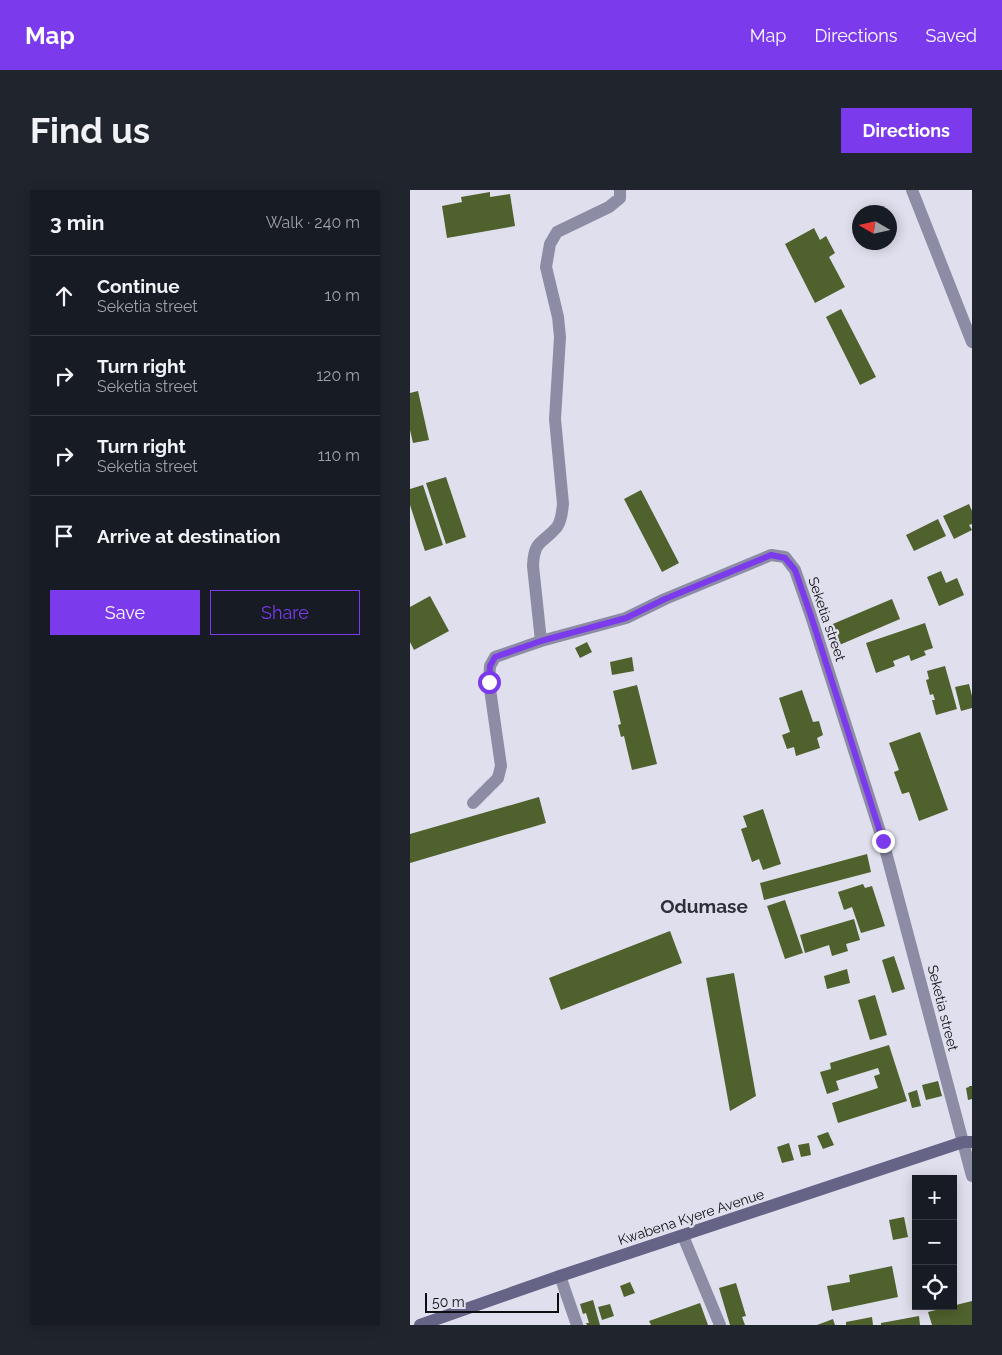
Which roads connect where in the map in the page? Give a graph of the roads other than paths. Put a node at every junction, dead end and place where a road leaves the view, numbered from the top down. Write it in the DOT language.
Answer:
graph roads {
  1 [pos="620,190"];
  2 [pos="912,190"];
  3 [pos="972,342"];
  4 [pos="541,641"];
  5 [pos="473,803"];
  6 [pos="968,1142"];
  7 [pos="972,1176"];
  8 [pos="683,1236"];
  9 [pos="560,1276"];
  10 [pos="420,1325"];
  11 [pos="576,1325"];
  12 [pos="720,1325"];
  1 -- 4 [label="street"];
  2 -- 3 [label="street"];
  4 -- 5 [label="street, Seketia street"];
  4 -- 6 [label="street, Seketia street"];
  6 -- 7 [label="street, Seketia street"];
  6 -- 8 [label="main road, Kwabena Kyere Avenue"];
  8 -- 9 [label="main road, Kwabena Kyere Avenue"];
  8 -- 12 [label="street"];
  9 -- 10 [label="main road, Kwabena Kyere Avenue"];
  9 -- 11 [label="street"];
}
